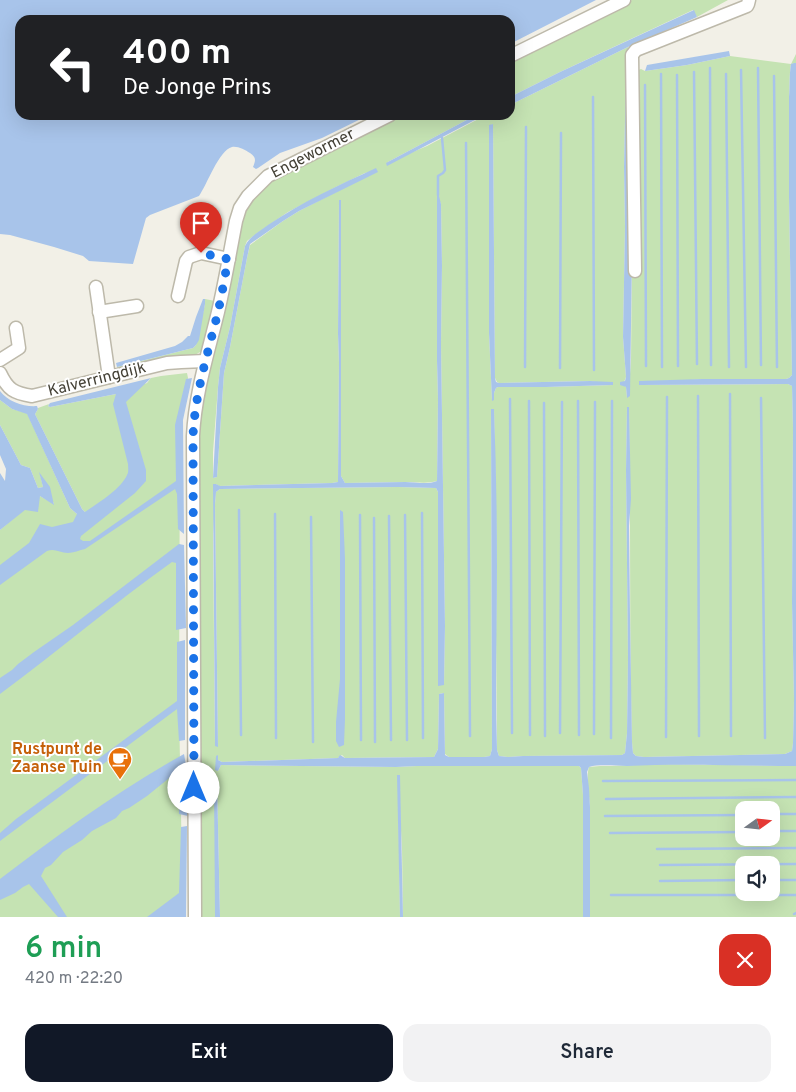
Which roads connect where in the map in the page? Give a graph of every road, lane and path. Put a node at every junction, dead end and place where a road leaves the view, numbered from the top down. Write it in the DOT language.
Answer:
graph roads {
  1 [pos="624,0"];
  2 [pos="749,0"];
  3 [pos="515,54"];
  4 [pos="380,120"];
  5 [pos="228,259"];
  6 [pos="635,271"];
  7 [pos="96,286"];
  8 [pos="178,296"];
  9 [pos="137,306"];
  10 [pos="99,312"];
  11 [pos="16,328"];
  12 [pos="0,360"];
  13 [pos="205,361"];
  14 [pos="0,373"];
  15 [pos="109,377"];
  16 [pos="195,917"];
  1 -- 3 [label="street"];
  2 -- 6 [label="street"];
  4 -- 5 [label="street, Engewormer"];
  5 -- 8 [label="street"];
  5 -- 13 [label="street, Engewormer"];
  7 -- 10 [label="street"];
  9 -- 10 [label="street"];
  10 -- 15 [label="street"];
  11 -- 12 [label="street"];
  13 -- 15 [label="street, Kalverringdijk"];
  13 -- 16 [label="street, Engewormer"];
  14 -- 15 [label="street, Kalverringdijk"];
}
